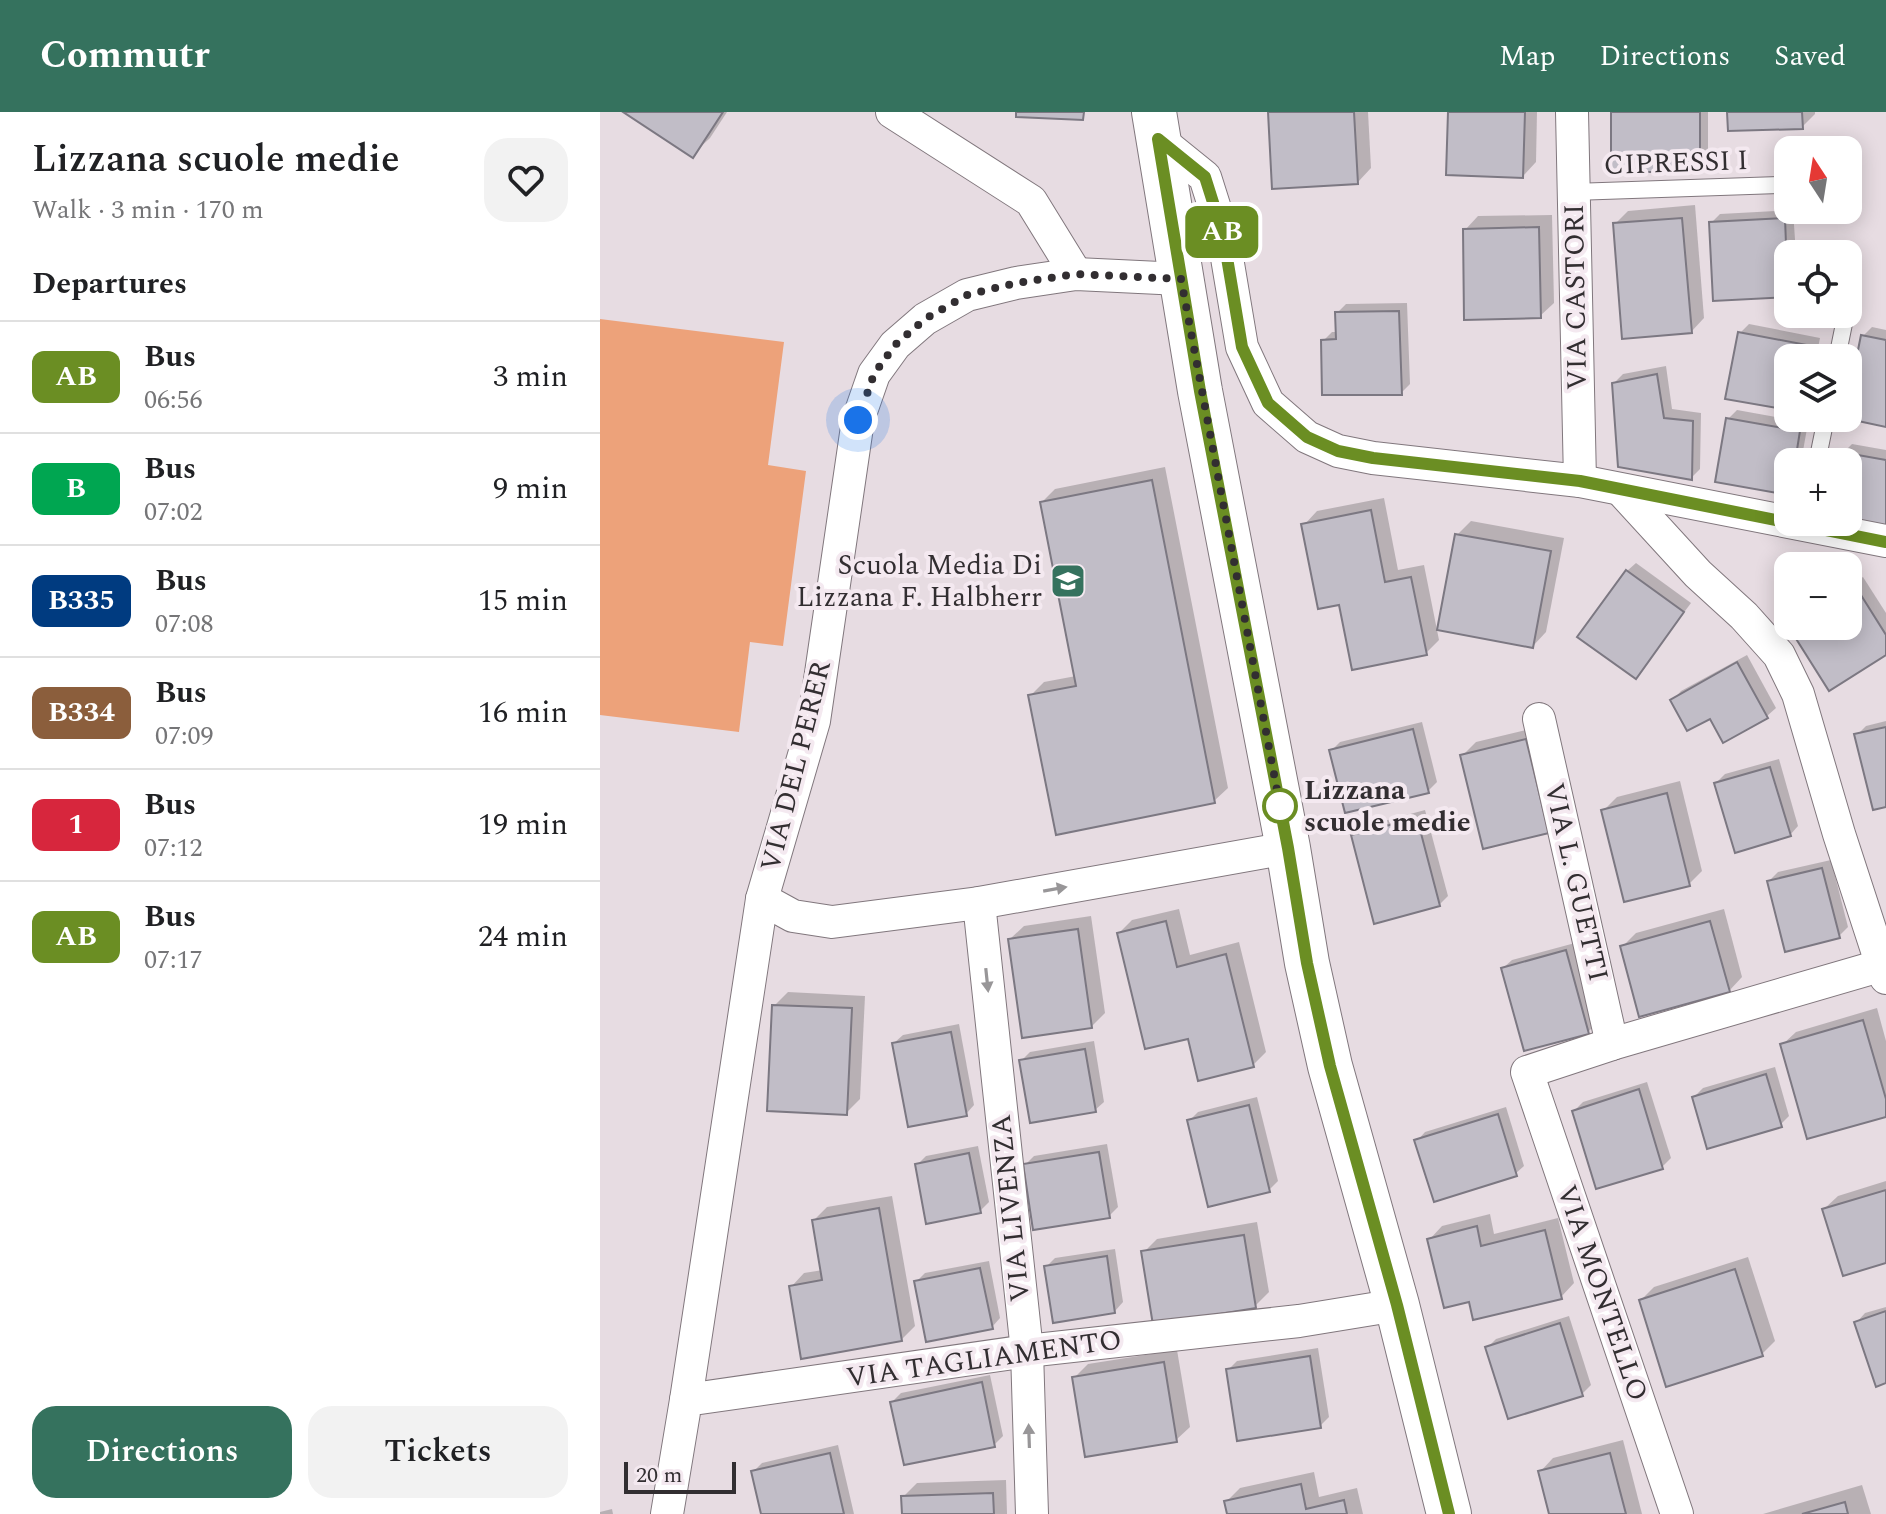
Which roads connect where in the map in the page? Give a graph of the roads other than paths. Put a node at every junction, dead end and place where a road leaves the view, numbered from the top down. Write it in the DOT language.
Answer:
graph roads {
  1 [pos="892,112"];
  2 [pos="1572,112"];
  3 [pos="1156,126"];
  4 [pos="1774,185"];
  5 [pos="1573,192"];
  6 [pos="1076,274"];
  7 [pos="1181,279"];
  8 [pos="1580,481"];
  9 [pos="1621,490"];
  10 [pos="1774,518"];
  11 [pos="1862,536"];
  12 [pos="1886,541"];
  13 [pos="1539,719"];
  14 [pos="1288,848"];
  15 [pos="762,899"];
  16 [pos="979,903"];
  17 [pos="1885,969"];
  18 [pos="1612,1044"];
  19 [pos="1397,1305"];
  20 [pos="1027,1351"];
  21 [pos="686,1400"];
  22 [pos="667,1514"];
  23 [pos="1032,1514"];
  24 [pos="1449,1514"];
  25 [pos="1677,1514"];
  1 -- 6 [label="street"];
  2 -- 5 [label="street, VIA CASTORI"];
  3 -- 7 [label="main road"];
  3 -- 8 [label="street"];
  4 -- 5 [label="lane, CIPRESSI I"];
  5 -- 8 [label="street, VIA CASTORI"];
  6 -- 7 [label="street, VIA DEL PERER"];
  6 -- 15 [label="street, VIA DEL PERER"];
  7 -- 14 [label="main road"];
  8 -- 9 [label="street"];
  9 -- 10 [label="street"];
  9 -- 17 [label="street"];
  11 -- 12 [label="street"];
  13 -- 18 [label="street, VIA L. GUETTI"];
  16 -- 14 [label="street, one-way"];
  14 -- 19 [label="main road"];
  15 -- 16 [label="street"];
  15 -- 21 [label="street, VIA DEL PERER"];
  16 -- 20 [label="street, VIA LIVENZA, one-way"];
  17 -- 18 [label="street"];
  18 -- 25 [label="street, VIA MONTELLO"];
  19 -- 20 [label="street, VIA TAGLIAMENTO"];
  19 -- 24 [label="main road"];
  20 -- 21 [label="street, VIA TAGLIAMENTO"];
  23 -- 20 [label="street, VIA LIVENZA, one-way"];
  21 -- 22 [label="street"];
}
